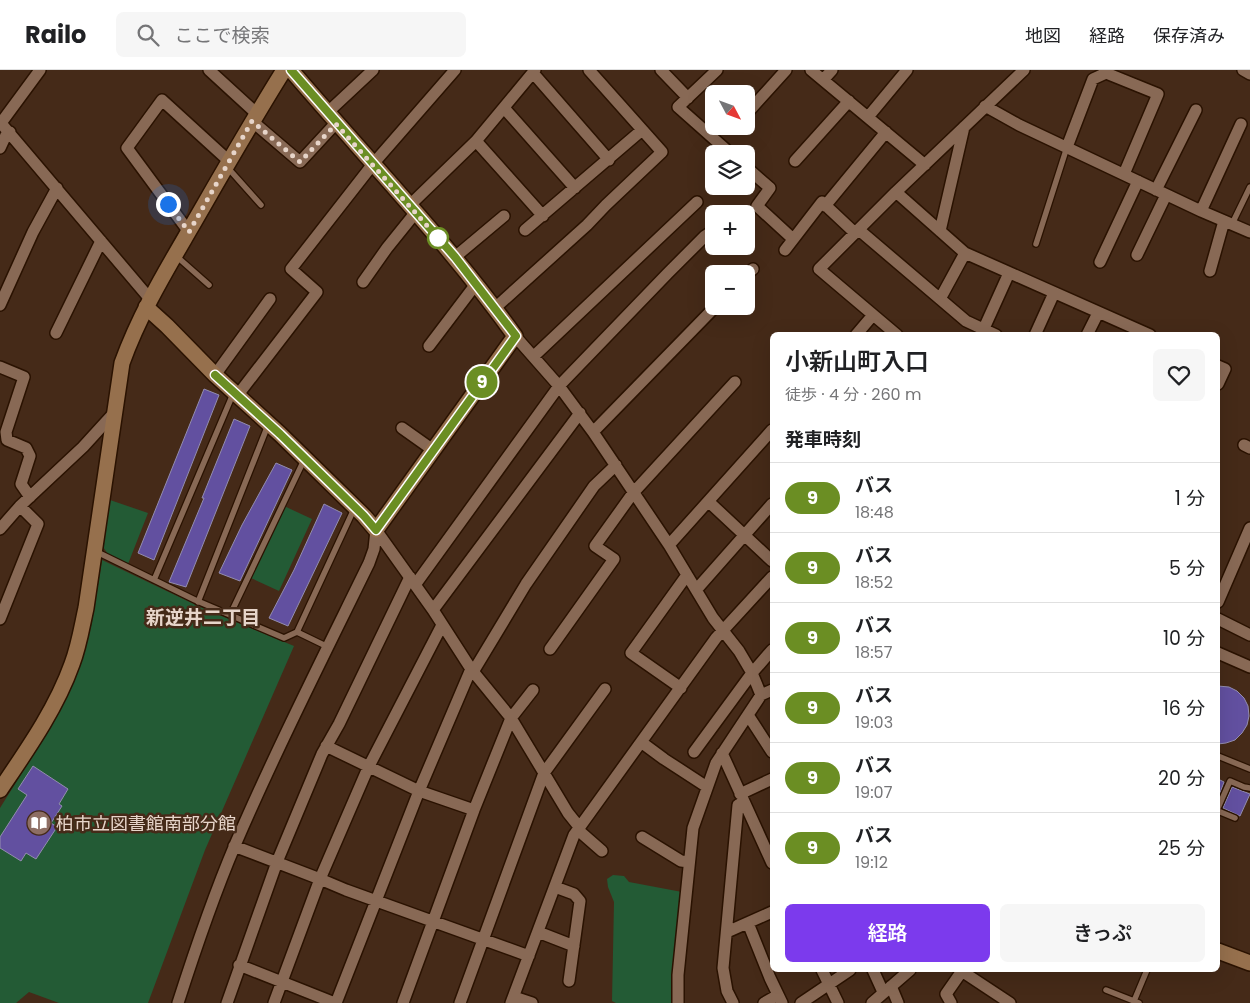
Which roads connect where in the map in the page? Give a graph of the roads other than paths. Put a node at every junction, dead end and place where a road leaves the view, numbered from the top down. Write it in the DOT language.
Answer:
graph roads {
  1 [pos="40,70"];
  2 [pos="209,70"];
  3 [pos="284,70"];
  4 [pos="290,70"];
  5 [pos="373,70"];
  6 [pos="456,70"];
  7 [pos="589,70"];
  8 [pos="661,70"];
  9 [pos="716,70"];
  10 [pos="786,70"];
  11 [pos="811,70"];
  12 [pos="832,70"];
  13 [pos="907,70"];
  14 [pos="1024,70"];
  15 [pos="1243,70"];
  16 [pos="534,72"];
  17 [pos="1250,74"];
  18 [pos="823,80"];
  19 [pos="688,98"];
  20 [pos="849,100"];
  21 [pos="755,105"];
  22 [pos="985,106"];
  23 [pos="504,108"];
  24 [pos="1196,110"];
  25 [pos="254,117"];
  26 [pos="868,117"];
  27 [pos="332,118"];
  28 [pos="1,123"];
  29 [pos="1241,124"];
  30 [pos="964,127"];
  31 [pos="642,130"];
  32 [pos="10,132"];
  33 [pos="886,132"];
  34 [pos="476,141"];
  35 [pos="721,145"];
  36 [pos="1066,147"];
  37 [pos="0,148"];
  38 [pos="609,160"];
  39 [pos="794,161"];
  40 [pos="228,164"];
  41 [pos="373,164"];
  42 [pos="925,165"];
  43 [pos="1124,174"];
  44 [pos="755,175"];
  45 [pos="1138,181"];
  46 [pos="1250,187"];
  47 [pos="57,188"];
  48 [pos="575,188"];
  49 [pos="896,192"];
  50 [pos="1161,192"];
  51 [pos="697,202"];
  52 [pos="262,205"];
  53 [pos="825,206"];
  54 [pos="413,209"];
  55 [pos="1201,211"];
  56 [pos="504,216"];
  57 [pos="543,216"];
  58 [pos="1228,223"];
  59 [pos="525,230"];
  60 [pos="857,231"];
  61 [pos="940,231"];
  62 [pos="189,232"];
  63 [pos="1250,232"];
  64 [pos="705,236"];
  65 [pos="793,239"];
  66 [pos="101,241"];
  67 [pos="1036,244"];
  68 [pos="785,250"];
  69 [pos="965,253"];
  70 [pos="175,255"];
  71 [pos="1137,255"];
  72 [pos="455,257"];
  73 [pos="1100,262"];
  74 [pos="1210,271"];
  75 [pos="1009,273"];
  76 [pos="363,282"];
  77 [pos="476,284"];
  78 [pos="209,285"];
  79 [pos="1054,293"];
  80 [pos="270,299"];
  81 [pos="940,299"];
  82 [pos="148,303"];
  83 [pos="0,305"];
  84 [pos="495,308"];
  85 [pos="1098,313"];
  86 [pos="707,315"];
  87 [pos="873,315"];
  88 [pos="859,332"];
  89 [pos="893,332"];
  90 [pos="983,332"];
  91 [pos="1036,332"];
  92 [pos="1088,332"];
  93 [pos="1141,332"];
  94 [pos="56,333"];
  95 [pos="516,336"];
  96 [pos="429,346"];
  97 [pos="534,356"];
  98 [pos="0,367"];
  99 [pos="1220,367"];
  100 [pos="215,375"];
  101 [pos="1220,380"];
  102 [pos="735,382"];
  103 [pos="559,386"];
  104 [pos="236,394"];
  105 [pos="114,413"];
  106 [pos="580,413"];
  107 [pos="269,423"];
  108 [pos="402,428"];
  109 [pos="593,432"];
  110 [pos="768,443"];
  111 [pos="433,450"];
  112 [pos="305,458"];
  113 [pos="616,465"];
  114 [pos="634,493"];
  115 [pos="30,497"];
  116 [pos="709,502"];
  117 [pos="20,506"];
  118 [pos="770,506"];
  119 [pos="355,507"];
  120 [pos="1250,528"];
  121 [pos="0,529"];
  122 [pos="376,530"];
  123 [pos="745,535"];
  124 [pos="669,546"];
  125 [pos="94,550"];
  126 [pos="770,559"];
  127 [pos="687,575"];
  128 [pos="770,578"];
  129 [pos="154,580"];
  130 [pos="413,581"];
  131 [pos="696,590"];
  132 [pos="1220,597"];
  133 [pos="198,602"];
  134 [pos="433,610"];
  135 [pos="230,616"];
  136 [pos="0,619"];
  137 [pos="1220,620"];
  138 [pos="442,625"];
  139 [pos="297,632"];
  140 [pos="723,632"];
  141 [pos="1250,634"];
  142 [pos="328,647"];
  143 [pos="550,649"];
  144 [pos="770,652"];
  145 [pos="1220,654"];
  146 [pos="1250,667"];
  147 [pos="472,671"];
  148 [pos="752,673"];
  149 [pos="681,688"];
  150 [pos="605,689"];
  151 [pos="533,690"];
  152 [pos="770,691"];
  153 [pos="761,695"];
  154 [pos="748,716"];
  155 [pos="511,718"];
  156 [pos="641,742"];
  157 [pos="326,746"];
  158 [pos="770,749"];
  159 [pos="694,752"];
  160 [pos="722,753"];
  161 [pos="1220,757"];
  162 [pos="368,768"];
  163 [pos="1250,770"];
  164 [pos="544,773"];
  165 [pos="770,780"];
  166 [pos="707,787"];
  167 [pos="1250,788"];
  168 [pos="0,790"];
  169 [pos="419,791"];
  170 [pos="742,798"];
  171 [pos="1220,805"];
  172 [pos="474,810"];
  173 [pos="1220,811"];
  174 [pos="1235,818"];
  175 [pos="579,829"];
  176 [pos="642,837"];
  177 [pos="234,846"];
  178 [pos="602,851"];
  179 [pos="770,859"];
  180 [pos="277,862"];
  181 [pos="689,862"];
  182 [pos="320,879"];
  183 [pos="555,887"];
  184 [pos="377,901"];
  185 [pos="770,913"];
  186 [pos="432,922"];
  187 [pos="748,923"];
  188 [pos="538,932"];
  189 [pos="727,932"];
  190 [pos="483,940"];
  191 [pos="574,946"];
  192 [pos="1220,952"];
  193 [pos="528,956"];
  194 [pos="1250,963"];
  195 [pos="239,965"];
  196 [pos="823,972"];
  197 [pos="847,972"];
  198 [pos="874,972"];
  199 [pos="908,972"];
  200 [pos="960,972"];
  201 [pos="963,972"];
  202 [pos="1146,972"];
  203 [pos="569,981"];
  204 [pos="281,982"];
  205 [pos="829,985"];
  206 [pos="887,989"];
  207 [pos="1106,990"];
  208 [pos="780,999"];
  209 [pos="512,1000"];
  210 [pos="1137,1002"];
  211 [pos="178,1003"];
  212 [pos="226,1003"];
  213 [pos="274,1003"];
  214 [pos="335,1003"];
  215 [pos="403,1003"];
  216 [pos="460,1003"];
  217 [pos="532,1003"];
  218 [pos="678,1003"];
  219 [pos="733,1003"];
  220 [pos="764,1003"];
  221 [pos="802,1003"];
  222 [pos="838,1003"];
  223 [pos="872,1003"];
  224 [pos="898,1003"];
  225 [pos="951,1003"];
  226 [pos="1010,1003"];
  1 -- 28 [label="street"];
  2 -- 25 [label="street"];
  3 -- 25 [label="street"];
  4 -- 27 [label="street"];
  5 -- 27 [label="street"];
  6 -- 41 [label="street"];
  7 -- 31 [label="street"];
  8 -- 19 [label="street"];
  9 -- 19 [label="street"];
  10 -- 21 [label="street"];
  11 -- 18 [label="street"];
  12 -- 18 [label="street"];
  13 -- 26 [label="street"];
  14 -- 22 [label="street"];
  15 -- 17 [label="street"];
  16 -- 23 [label="street"];
  16 -- 38 [label="street"];
  18 -- 20 [label="street"];
  19 -- 35 [label="street"];
  20 -- 26 [label="street"];
  20 -- 39 [label="street"];
  22 -- 30 [label="street"];
  22 -- 36 [label="street"];
  23 -- 34 [label="street"];
  23 -- 48 [label="street"];
  24 -- 50 [label="street"];
  25 -- 27 [label="street"];
  25 -- 40 [label="street"];
  26 -- 33 [label="street"];
  27 -- 41 [label="street"];
  28 -- 32 [label="street"];
  29 -- 55 [label="street"];
  30 -- 42 [label="street"];
  30 -- 61 [label="street"];
  31 -- 38 [label="street"];
  31 -- 84 [label="street"];
  32 -- 37 [label="street"];
  32 -- 47 [label="street"];
  33 -- 42 [label="street"];
  33 -- 53 [label="street"];
  34 -- 54 [label="street"];
  34 -- 57 [label="street"];
  36 -- 43 [label="street"];
  36 -- 43 [label="street"];
  36 -- 67 [label="lane"];
  38 -- 48 [label="street"];
  40 -- 52 [label="lane"];
  40 -- 62 [label="street"];
  40 -- 62 [label="street"];
  41 -- 54 [label="street"];
  41 -- 104 [label="street"];
  42 -- 49 [label="street"];
  43 -- 45 [label="street"];
  44 -- 65 [label="street"];
  45 -- 50 [label="street"];
  45 -- 73 [label="street"];
  46 -- 58 [label="lane"];
  47 -- 66 [label="street"];
  47 -- 83 [label="street"];
  48 -- 57 [label="street"];
  49 -- 60 [label="street"];
  49 -- 61 [label="street"];
  50 -- 55 [label="street"];
  50 -- 71 [label="street"];
  51 -- 97 [label="street"];
  53 -- 60 [label="street"];
  53 -- 65 [label="street"];
  54 -- 72 [label="street"];
  54 -- 76 [label="street"];
  55 -- 58 [label="street"];
  56 -- 72 [label="street"];
  57 -- 59 [label="street"];
  58 -- 63 [label="street"];
  58 -- 74 [label="street"];
  60 -- 81 [label="street"];
  60 -- 87 [label="street"];
  61 -- 69 [label="street"];
  62 -- 70 [label="street"];
  64 -- 103 [label="street"];
  65 -- 68 [label="street"];
  66 -- 82 [label="street"];
  66 -- 94 [label="street"];
  69 -- 75 [label="street"];
  69 -- 81 [label="street"];
  70 -- 78 [label="lane"];
  70 -- 82 [label="street"];
  72 -- 77 [label="street"];
  75 -- 79 [label="street"];
  75 -- 90 [label="street"];
  77 -- 84 [label="street"];
  77 -- 96 [label="street"];
  79 -- 85 [label="street"];
  79 -- 91 [label="street"];
  80 -- 100 [label="street"];
  81 -- 90 [label="street"];
  82 -- 100 [label="street"];
  82 -- 105 [label="street"];
  84 -- 95 [label="street"];
  85 -- 92 [label="street"];
  85 -- 93 [label="street"];
  86 -- 109 [label="street"];
  87 -- 88 [label="street"];
  87 -- 89 [label="street"];
  95 -- 97 [label="street"];
  95 -- 111 [label="street"];
  97 -- 103 [label="street"];
  98 -- 115 [label="street"];
  99 -- 101 [label="street"];
  100 -- 104 [label="street"];
  102 -- 114 [label="street"];
  103 -- 106 [label="street"];
  103 -- 130 [label="street"];
  104 -- 107 [label="street"];
  104 -- 129 [label="lane"];
  105 -- 115 [label="street"];
  105 -- 125 [label="street"];
  106 -- 109 [label="street"];
  106 -- 134 [label="street"];
  107 -- 112 [label="street"];
  107 -- 133 [label="lane"];
  108 -- 111 [label="street"];
  109 -- 113 [label="street"];
  110 -- 116 [label="street"];
  111 -- 122 [label="street"];
  112 -- 119 [label="street"];
  112 -- 135 [label="lane"];
  113 -- 114 [label="street"];
  113 -- 147 [label="street"];
  114 -- 124 [label="street"];
  114 -- 143 [label="street"];
  115 -- 117 [label="street"];
  116 -- 123 [label="street"];
  116 -- 124 [label="street"];
  117 -- 121 [label="street"];
  117 -- 136 [label="street"];
  118 -- 123 [label="street"];
  119 -- 122 [label="street"];
  119 -- 139 [label="lane"];
  120 -- 132 [label="street"];
  122 -- 130 [label="street"];
  122 -- 142 [label="street"];
  123 -- 126 [label="street"];
  123 -- 131 [label="street"];
  124 -- 127 [label="street"];
  125 -- 129 [label="lane"];
  125 -- 168 [label="street"];
  127 -- 131 [label="street"];
  127 -- 149 [label="street"];
  128 -- 140 [label="street"];
  129 -- 133 [label="lane"];
  130 -- 134 [label="street"];
  130 -- 157 [label="street"];
  131 -- 140 [label="street"];
  133 -- 135 [label="lane"];
  134 -- 138 [label="street"];
  135 -- 139 [label="lane"];
  137 -- 141 [label="street"];
  138 -- 147 [label="street"];
  138 -- 162 [label="street"];
  139 -- 142 [label="lane"];
  140 -- 148 [label="street"];
  140 -- 149 [label="street"];
  142 -- 177 [label="street"];
  144 -- 148 [label="street"];
  145 -- 146 [label="street"];
  147 -- 155 [label="street"];
  147 -- 169 [label="street"];
  148 -- 153 [label="street"];
  148 -- 159 [label="street"];
  149 -- 156 [label="street"];
  150 -- 164 [label="street"];
  151 -- 155 [label="street"];
  152 -- 153 [label="street"];
  153 -- 154 [label="street"];
  154 -- 158 [label="street"];
  154 -- 160 [label="street"];
  155 -- 164 [label="street"];
  155 -- 172 [label="street"];
  156 -- 166 [label="street"];
  156 -- 175 [label="street"];
  157 -- 162 [label="street"];
  157 -- 180 [label="street"];
  160 -- 166 [label="street"];
  160 -- 170 [label="street"];
  161 -- 163 [label="lane"];
  162 -- 169 [label="street"];
  162 -- 182 [label="street"];
  164 -- 175 [label="street"];
  164 -- 190 [label="street"];
  165 -- 170 [label="street"];
  166 -- 181 [label="street"];
  167 -- 171 [label="lane"];
  169 -- 172 [label="street"];
  169 -- 184 [label="street"];
  170 -- 179 [label="street"];
  170 -- 189 [label="street"];
  172 -- 186 [label="street"];
  173 -- 174 [label="lane"];
  175 -- 178 [label="street"];
  175 -- 183 [label="street"];
  176 -- 181 [label="street"];
  177 -- 180 [label="street"];
  177 -- 211 [label="street"];
  180 -- 182 [label="street"];
  180 -- 195 [label="street"];
  181 -- 218 [label="street"];
  182 -- 184 [label="street"];
  182 -- 204 [label="street"];
  183 -- 188 [label="street"];
  183 -- 191 [label="street"];
  184 -- 186 [label="street"];
  184 -- 214 [label="street"];
  185 -- 187 [label="street"];
  186 -- 190 [label="street"];
  186 -- 215 [label="street"];
  187 -- 189 [label="street"];
  187 -- 208 [label="street"];
  188 -- 191 [label="street"];
  188 -- 193 [label="street"];
  189 -- 219 [label="street"];
  190 -- 193 [label="street"];
  190 -- 216 [label="street"];
  191 -- 203 [label="street"];
  192 -- 194 [label="street"];
  193 -- 209 [label="street"];
  195 -- 204 [label="street"];
  195 -- 212 [label="street"];
  196 -- 205 [label="street"];
  197 -- 205 [label="street"];
  198 -- 206 [label="street"];
  199 -- 206 [label="street"];
  200 -- 225 [label="street"];
  201 -- 226 [label="street"];
  202 -- 210 [label="lane"];
  204 -- 213 [label="street"];
  204 -- 214 [label="street"];
  205 -- 221 [label="street"];
  205 -- 222 [label="street"];
  206 -- 223 [label="street"];
  206 -- 224 [label="street"];
  207 -- 210 [label="lane"];
  208 -- 220 [label="street"];
  209 -- 217 [label="street"];
}
